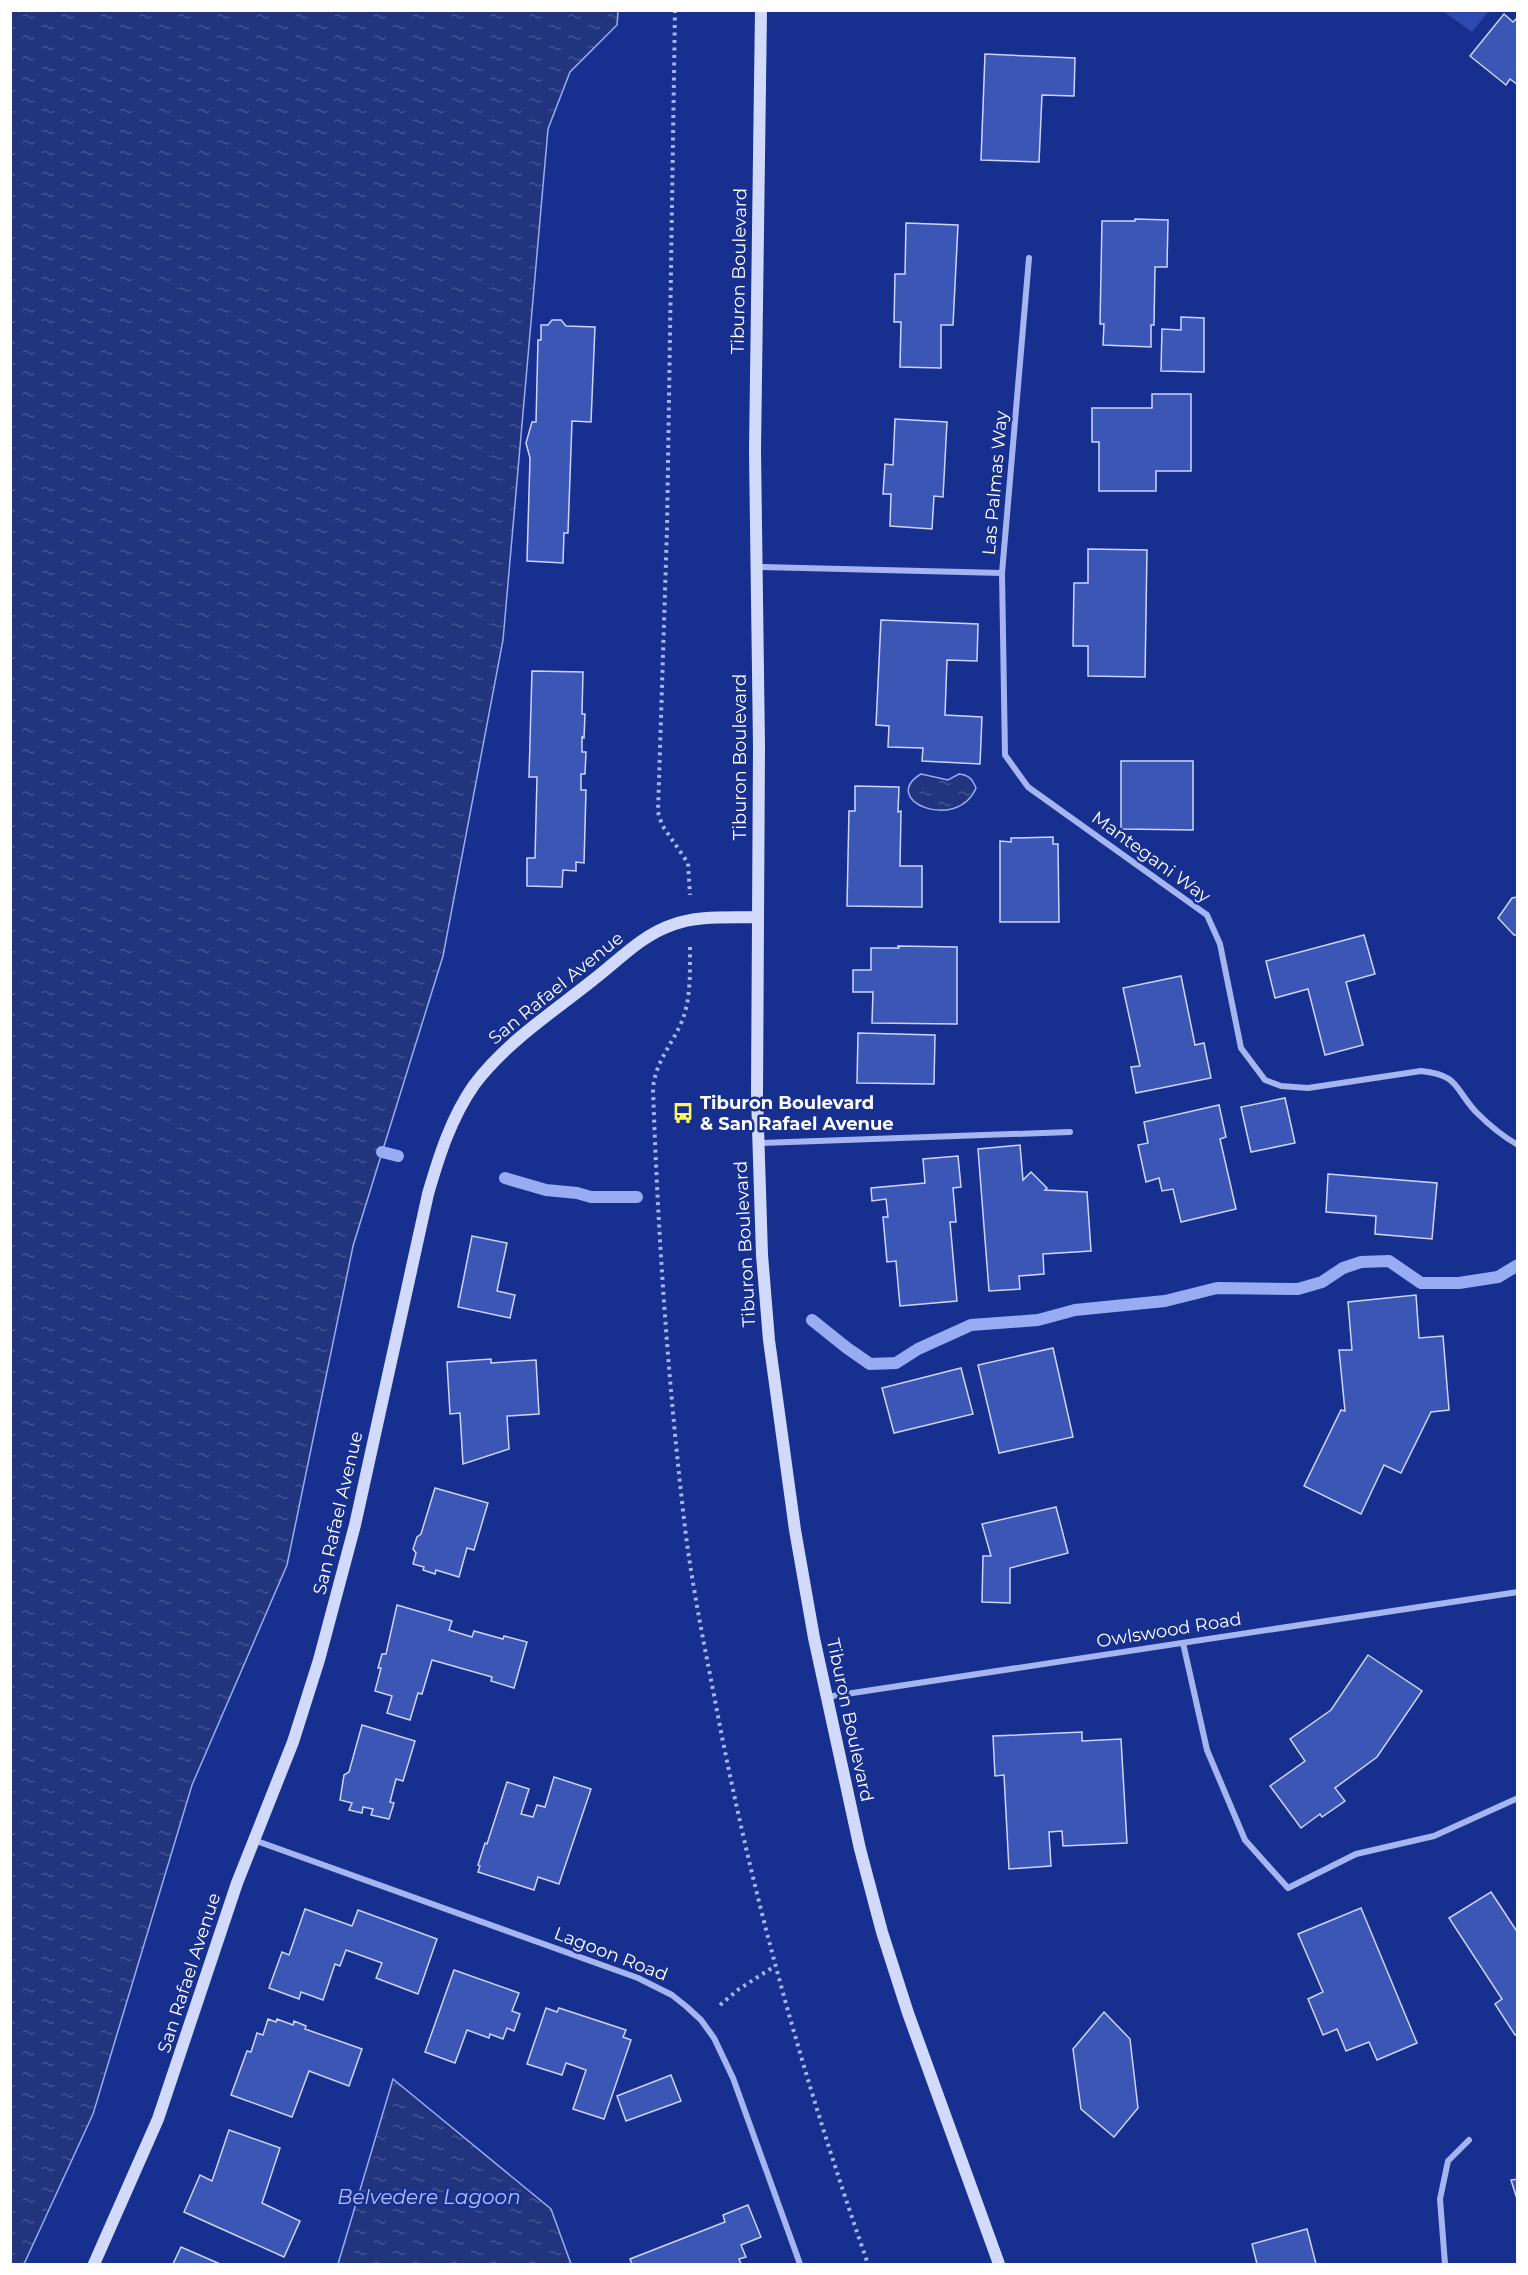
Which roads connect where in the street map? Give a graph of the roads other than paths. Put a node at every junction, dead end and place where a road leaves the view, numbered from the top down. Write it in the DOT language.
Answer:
graph roads {
  1 [pos="761,10"];
  2 [pos="1029,258"];
  3 [pos="756,567"];
  4 [pos="1002,573"];
  5 [pos="758,917"];
  6 [pos="1070,1132"];
  7 [pos="758,1143"];
  8 [pos="1518,1145"];
  9 [pos="1518,1592"];
  10 [pos="1183,1644"];
  11 [pos="826,1697"];
  12 [pos="1518,1798"];
  13 [pos="253,1840"];
  14 [pos="1469,2140"];
  15 [pos="94,2265"];
  16 [pos="801,2265"];
  17 [pos="999,2265"];
  18 [pos="1445,2265"];
  1 -- 3 [label="main road, Tiburon Boulevard"];
  2 -- 4 [label="street, Las Palmas Way"];
  3 -- 4 [label="street, Las Palmas Way"];
  3 -- 5 [label="main road, Tiburon Boulevard"];
  4 -- 8 [label="street, Mantegani Way"];
  5 -- 7 [label="main road, Tiburon Boulevard"];
  5 -- 13 [label="main road, San Rafael Avenue"];
  6 -- 7 [label="street"];
  7 -- 11 [label="main road, Tiburon Boulevard"];
  9 -- 10 [label="street, Owlswood Road"];
  10 -- 11 [label="street, Owlswood Road"];
  10 -- 12 [label="street"];
  11 -- 17 [label="main road, Tiburon Boulevard"];
  13 -- 15 [label="main road, San Rafael Avenue"];
  13 -- 16 [label="street, Lagoon Road"];
  14 -- 18 [label="street"];
}
